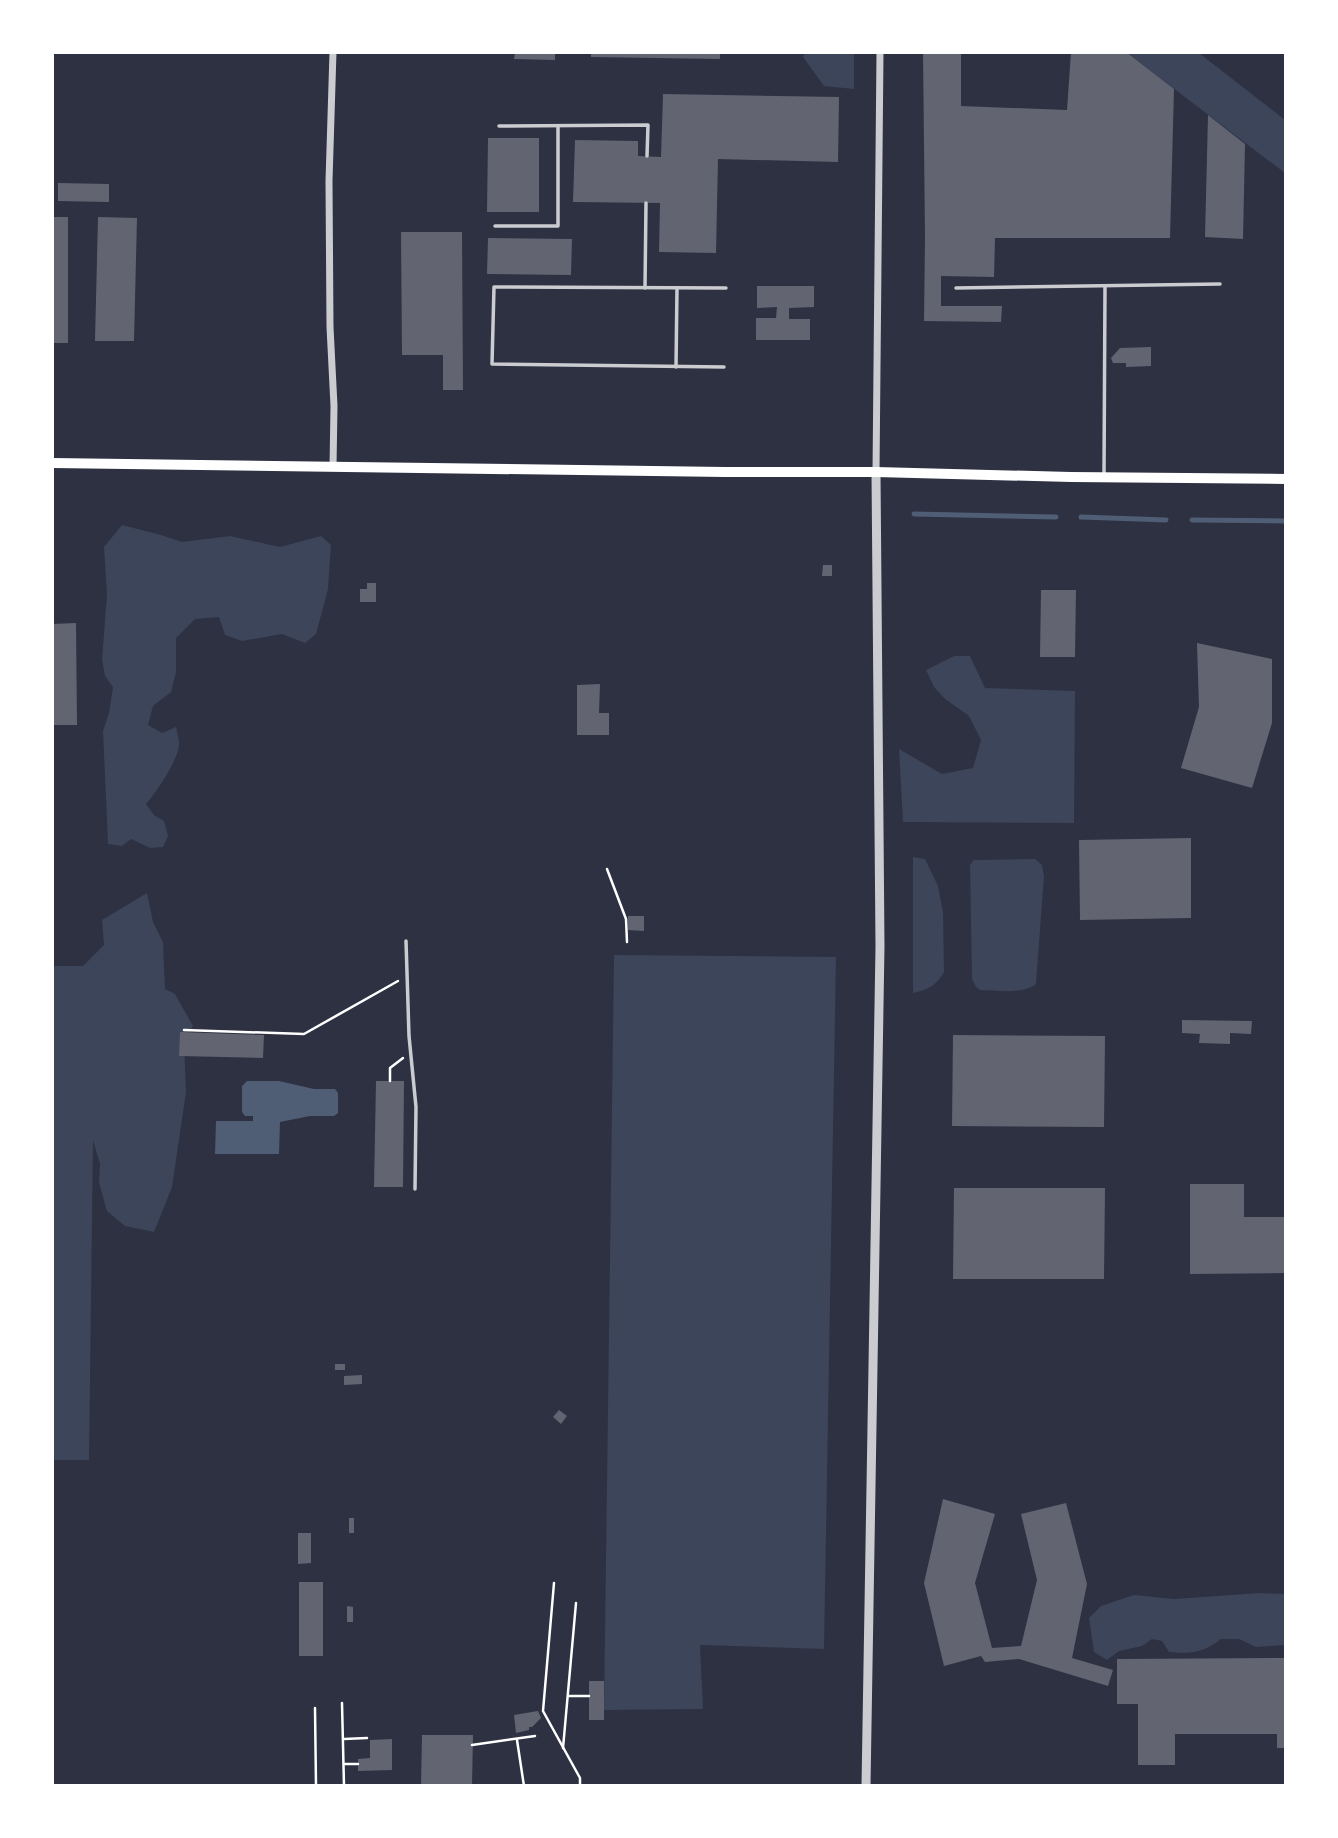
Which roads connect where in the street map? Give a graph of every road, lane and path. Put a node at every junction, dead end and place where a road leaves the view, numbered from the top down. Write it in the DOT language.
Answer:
graph roads {
  1 [pos="333,52"];
  2 [pos="880,52"];
  3 [pos="499,125"];
  4 [pos="558,125"];
  5 [pos="647,156"];
  6 [pos="646,203"];
  7 [pos="495,226"];
  8 [pos="1220,284"];
  9 [pos="1105,286"];
  10 [pos="645,288"];
  11 [pos="677,288"];
  12 [pos="726,288"];
  13 [pos="956,288"];
  14 [pos="676,367"];
  15 [pos="724,367"];
  16 [pos="52,463"];
  17 [pos="333,467"];
  18 [pos="876,472"];
  19 [pos="1104,476"];
  20 [pos="1286,479"];
  21 [pos="607,869"];
  22 [pos="406,941"];
  23 [pos="627,943"];
  24 [pos="406,977"];
  25 [pos="184,1030"];
  26 [pos="411,1052"];
  27 [pos="390,1081"];
  28 [pos="415,1189"];
  29 [pos="554,1583"];
  30 [pos="576,1603"];
  31 [pos="568,1696"];
  32 [pos="589,1696"];
  33 [pos="342,1703"];
  34 [pos="315,1708"];
  35 [pos="535,1735"];
  36 [pos="344,1738"];
  37 [pos="367,1738"];
  38 [pos="517,1739"];
  39 [pos="472,1745"];
  40 [pos="563,1748"];
  41 [pos="344,1764"];
  42 [pos="358,1764"];
  43 [pos="316,1786"];
  44 [pos="344,1786"];
  45 [pos="524,1786"];
  46 [pos="580,1786"];
  47 [pos="866,1786"];
  1 -- 17 [label="street"];
  2 -- 18 [label="street"];
  3 -- 4 [label="lane"];
  4 -- 5 [label="lane"];
  4 -- 7 [label="lane"];
  6 -- 10 [label="lane"];
  8 -- 9 [label="lane"];
  9 -- 13 [label="lane"];
  9 -- 19 [label="lane"];
  10 -- 11 [label="lane"];
  10 -- 14 [label="lane"];
  11 -- 12 [label="lane"];
  11 -- 14 [label="lane"];
  14 -- 15 [label="lane"];
  16 -- 17 [label="main road"];
  17 -- 18 [label="main road"];
  18 -- 19 [label="main road"];
  18 -- 47 [label="street"];
  19 -- 20 [label="main road"];
  21 -- 23 [label="path"];
  22 -- 24 [label="lane"];
  24 -- 25 [label="path"];
  24 -- 26 [label="lane"];
  26 -- 27 [label="path"];
  26 -- 28 [label="lane"];
  29 -- 40 [label="path"];
  30 -- 31 [label="path"];
  31 -- 32 [label="path"];
  31 -- 40 [label="path"];
  33 -- 36 [label="path"];
  34 -- 43 [label="path"];
  35 -- 38 [label="path"];
  36 -- 37 [label="path"];
  36 -- 41 [label="path"];
  38 -- 39 [label="path"];
  38 -- 45 [label="path"];
  40 -- 46 [label="path"];
  41 -- 42 [label="path"];
  41 -- 44 [label="path"];
}
